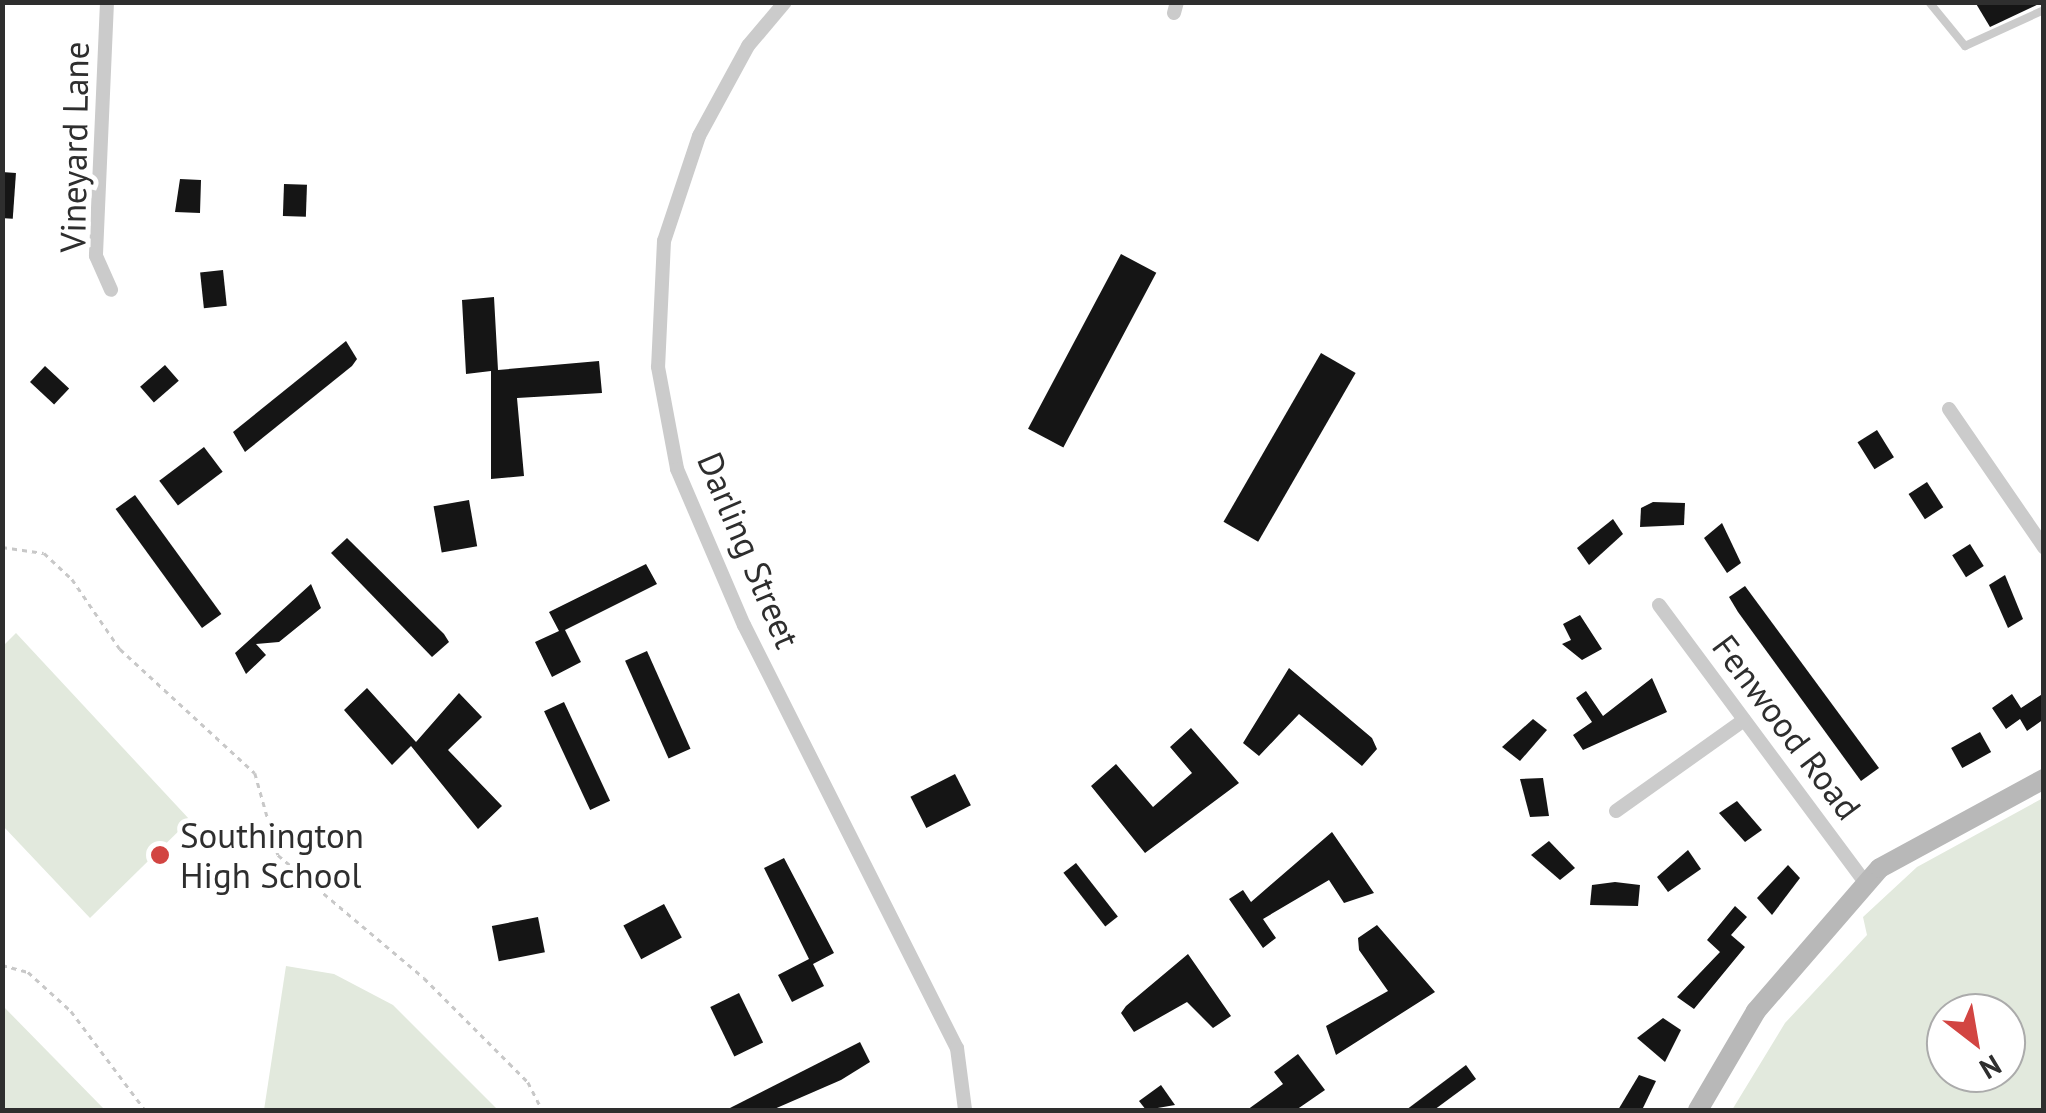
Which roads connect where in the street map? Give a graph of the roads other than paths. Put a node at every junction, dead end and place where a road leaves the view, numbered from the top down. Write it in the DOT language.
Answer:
graph roads {
  1 [pos="107,2"];
  2 [pos="785,2"];
  3 [pos="1929,2"];
  4 [pos="2044,10"];
  5 [pos="111,290"];
  6 [pos="1949,409"];
  7 [pos="2044,547"];
  8 [pos="1659,605"];
  9 [pos="1744,720"];
  10 [pos="2044,779"];
  11 [pos="1616,811"];
  12 [pos="1866,885"];
  13 [pos="965,1110"];
  14 [pos="1698,1110"];
  1 -- 5 [label="street, Vineyard Lane"];
  2 -- 13 [label="street, Darling Street"];
  3 -- 4 [label="lane"];
  6 -- 7 [label="street"];
  8 -- 9 [label="street, Fenwood Road"];
  9 -- 11 [label="street"];
  9 -- 12 [label="street, Fenwood Road"];
  10 -- 12 [label="street"];
  12 -- 14 [label="street"];
}
